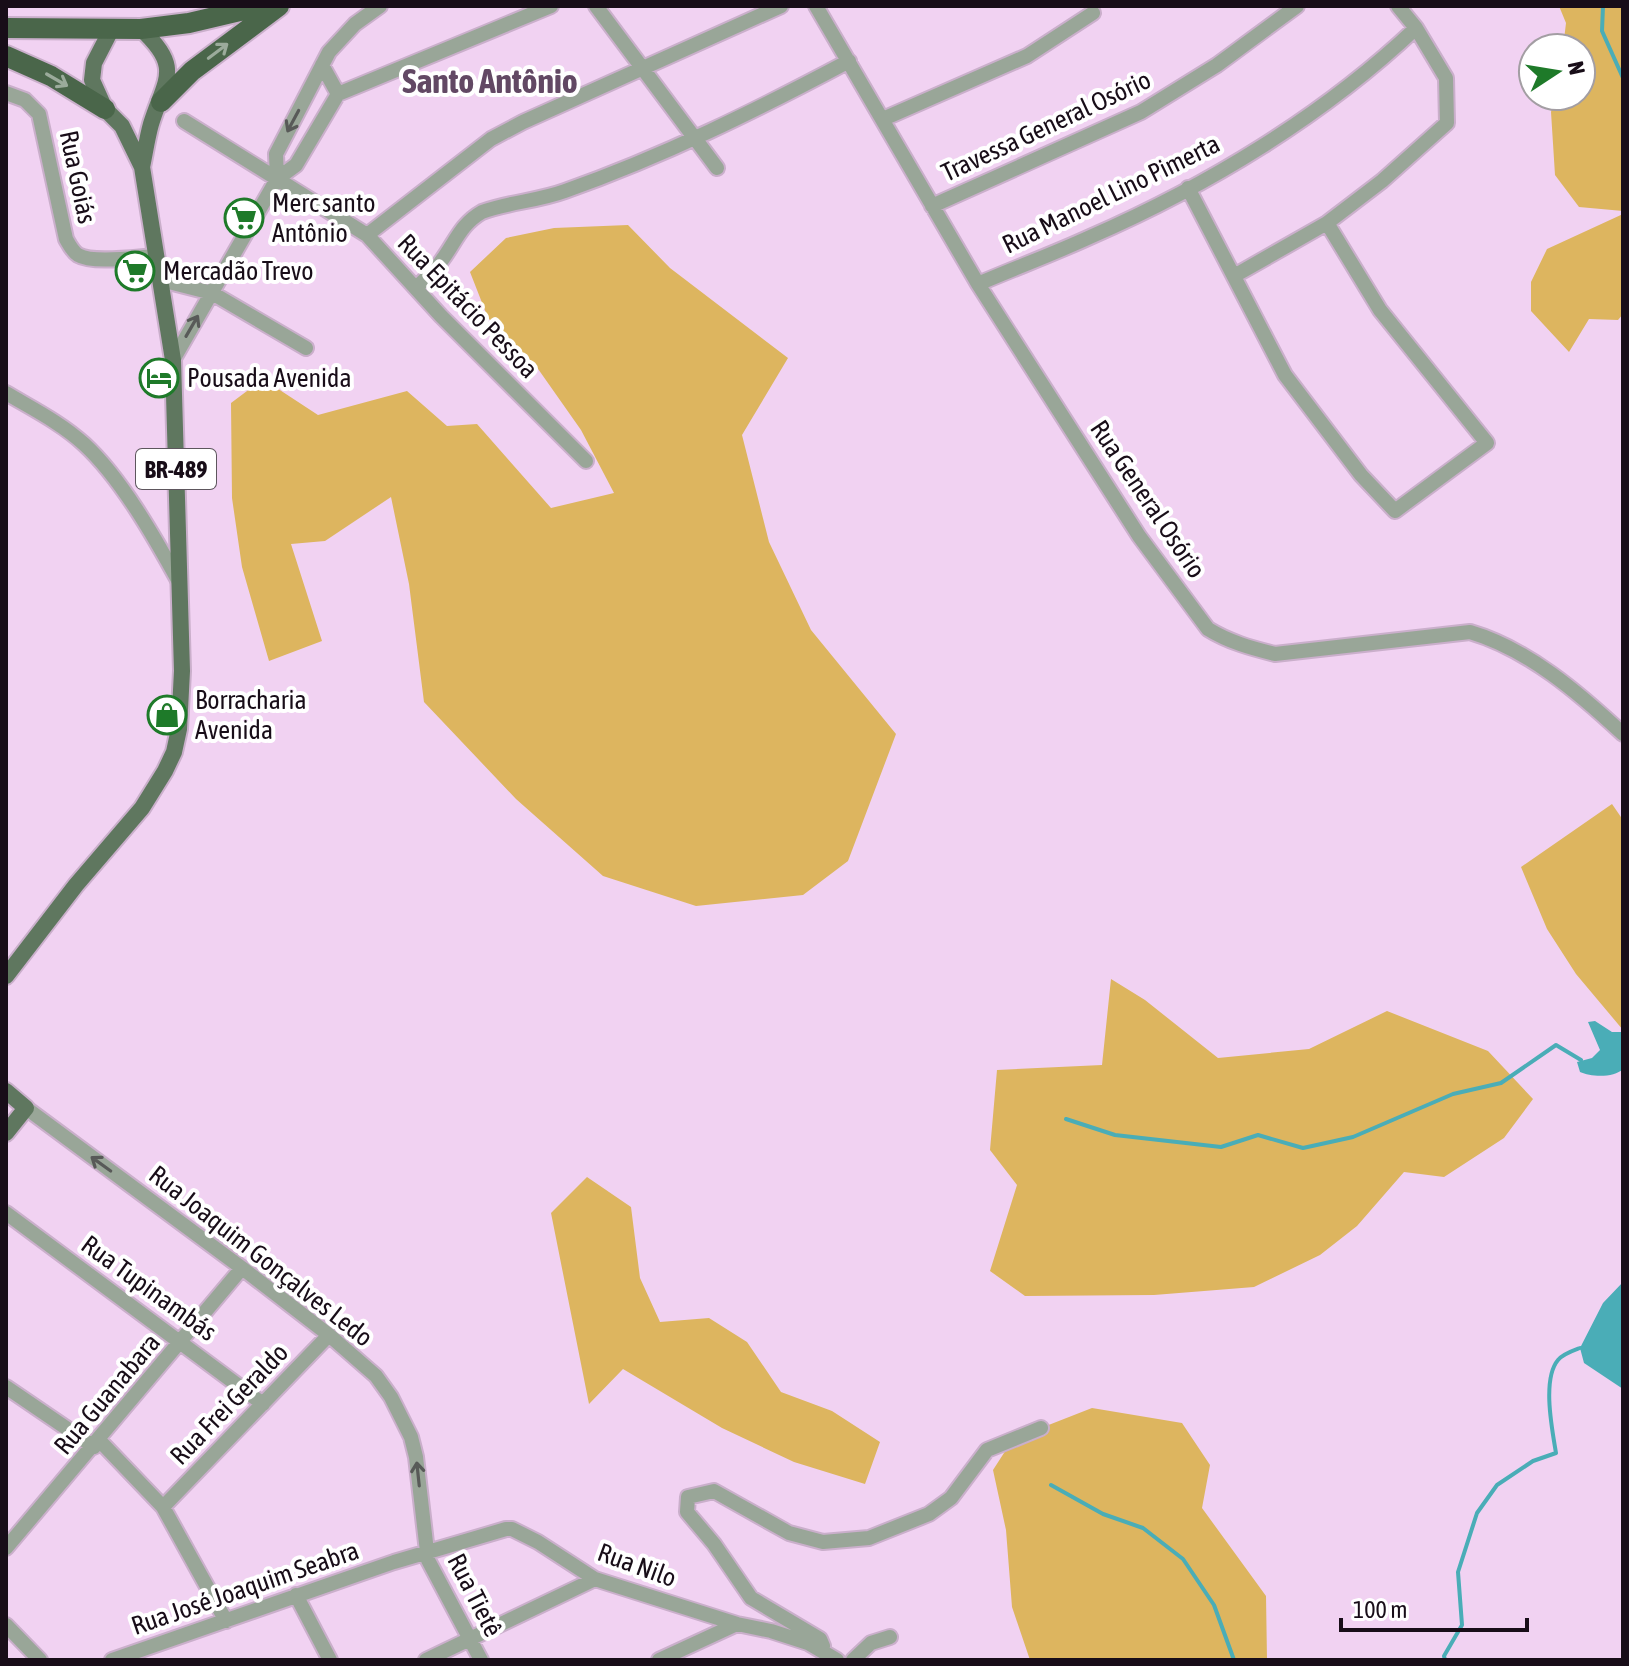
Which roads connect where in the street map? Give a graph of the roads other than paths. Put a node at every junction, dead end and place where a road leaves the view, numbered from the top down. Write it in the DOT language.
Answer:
graph roads {
  1 [pos="261,6"];
  2 [pos="279,6"];
  3 [pos="380,6"];
  4 [pos="551,6"];
  5 [pos="596,6"];
  6 [pos="781,6"];
  7 [pos="816,6"];
  8 [pos="1297,6"];
  9 [pos="1398,6"];
  10 [pos="1093,13"];
  11 [pos="6,28"];
  12 [pos="1416,28"];
  13 [pos="141,29"];
  14 [pos="111,30"];
  15 [pos="6,56"];
  16 [pos="849,61"];
  17 [pos="322,65"];
  18 [pos="643,68"];
  19 [pos="6,93"];
  20 [pos="338,94"];
  21 [pos="161,102"];
  22 [pos="105,109"];
  23 [pos="883,119"];
  24 [pos="184,121"];
  25 [pos="151,124"];
  26 [pos="122,126"];
  27 [pos="695,140"];
  28 [pos="142,167"];
  29 [pos="717,168"];
  30 [pos="277,179"];
  31 [pos="1188,188"];
  32 [pos="932,206"];
  33 [pos="1327,223"];
  34 [pos="367,235"];
  35 [pos="156,256"];
  36 [pos="1234,276"];
  37 [pos="161,280"];
  38 [pos="978,284"];
  39 [pos="416,288"];
  40 [pos="212,293"];
  41 [pos="306,348"];
  42 [pos="173,360"];
  43 [pos="6,393"];
  44 [pos="586,461"];
  45 [pos="179,582"];
  46 [pos="1623,734"];
  47 [pos="6,976"];
  48 [pos="6,1091"];
  49 [pos="26,1108"];
  50 [pos="6,1133"];
  51 [pos="6,1213"];
  52 [pos="242,1268"];
  53 [pos="329,1335"];
  54 [pos="182,1342"];
  55 [pos="6,1387"];
  56 [pos="263,1404"];
  57 [pos="1041,1428"];
  58 [pos="96,1444"];
  59 [pos="163,1507"];
  60 [pos="6,1548"];
  61 [pos="426,1552"];
  62 [pos="394,1562"];
  63 [pos="595,1579"];
  64 [pos="296,1595"];
  65 [pos="226,1621"];
  66 [pos="737,1624"];
  67 [pos="6,1625"];
  68 [pos="890,1637"];
  69 [pos="471,1639"];
  70 [pos="831,1657"];
  71 [pos="40,1660"];
  72 [pos="112,1660"];
  73 [pos="330,1660"];
  74 [pos="426,1660"];
  75 [pos="481,1660"];
  76 [pos="659,1660"];
  77 [pos="853,1660"];
  1 -- 13 [label="highway"];
  21 -- 2 [label="highway, BR-489, one-way"];
  3 -- 17 [label="street"];
  4 -- 20 [label="street"];
  5 -- 18 [label="street"];
  6 -- 18 [label="street"];
  7 -- 16 [label="street, Rua General Osório"];
  8 -- 32 [label="street, Travessa General Osório"];
  9 -- 12 [label="street"];
  10 -- 23 [label="street"];
  11 -- 14 [label="highway"];
  12 -- 31 [label="street, Rua Manoel Lino Pimerta"];
  12 -- 33 [label="street"];
  13 -- 14 [label="highway"];
  13 -- 21 [label="main road, BR-489"];
  14 -- 22 [label="main road, BR-489"];
  15 -- 22 [label="highway, BR-489, one-way"];
  16 -- 23 [label="street, Rua General Osório"];
  16 -- 27 [label="street"];
  17 -- 20 [label="street"];
  17 -- 30 [label="street, one-way"];
  18 -- 27 [label="street"];
  18 -- 34 [label="street"];
  19 -- 35 [label="street, Rua Goiás"];
  20 -- 30 [label="street"];
  21 -- 25 [label="main road, BR-489"];
  22 -- 26 [label="main road, BR-489"];
  23 -- 32 [label="street, Rua General Osório"];
  24 -- 30 [label="street, Rua Epitácio Pessoa"];
  25 -- 26 [label="main road"];
  25 -- 28 [label="main road, BR-489"];
  26 -- 28 [label="main road, BR-489"];
  27 -- 29 [label="street"];
  27 -- 39 [label="street"];
  28 -- 35 [label="main road, BR-489"];
  30 -- 34 [label="street, Rua Epitácio Pessoa"];
  30 -- 40 [label="street"];
  31 -- 36 [label="street"];
  31 -- 38 [label="street, Rua Manoel Lino Pimerta"];
  32 -- 38 [label="street, Rua General Osório"];
  33 -- 36 [label="street"];
  33 -- 36 [label="street"];
  34 -- 39 [label="street, Rua Epitácio Pessoa"];
  35 -- 37 [label="main road, BR-489"];
  37 -- 40 [label="street"];
  37 -- 42 [label="main road, BR-489"];
  38 -- 46 [label="street, Rua General Osório"];
  39 -- 44 [label="street, Rua Epitácio Pessoa"];
  40 -- 41 [label="street"];
  42 -- 40 [label="street, one-way"];
  42 -- 45 [label="main road, BR-489"];
  43 -- 45 [label="street"];
  45 -- 47 [label="main road, BR-489"];
  48 -- 49 [label="main road, Rua Joaquim Gonçalves Ledo"];
  49 -- 50 [label="main road"];
  52 -- 49 [label="street, Rua Joaquim Gonçalves Ledo, one-way"];
  51 -- 54 [label="street, Rua Tupinambás"];
  52 -- 53 [label="street, Rua Joaquim Gonçalves Ledo"];
  52 -- 54 [label="street, Rua Guanabara"];
  53 -- 56 [label="street, Rua Frei Geraldo"];
  61 -- 53 [label="street, Rua Joaquim Gonçalves Ledo, one-way"];
  54 -- 56 [label="street, Rua Tupinambás"];
  54 -- 58 [label="street, Rua Guanabara"];
  55 -- 58 [label="street"];
  56 -- 59 [label="street, Rua Frei Geraldo"];
  57 -- 70 [label="street"];
  58 -- 59 [label="street"];
  58 -- 60 [label="street, Rua Guanabara"];
  59 -- 65 [label="street"];
  61 -- 62 [label="street, Rua Nilo"];
  61 -- 63 [label="street, Rua Nilo"];
  61 -- 69 [label="street, Rua Tietê"];
  62 -- 64 [label="street, Rua José Joaquim Seabra"];
  63 -- 66 [label="street, Rua Nilo"];
  63 -- 69 [label="street"];
  64 -- 65 [label="street, Rua José Joaquim Seabra"];
  64 -- 73 [label="street"];
  65 -- 72 [label="street, Rua José Joaquim Seabra"];
  66 -- 70 [label="street, Rua Nilo"];
  66 -- 76 [label="street"];
  67 -- 71 [label="street"];
  68 -- 77 [label="street"];
  69 -- 74 [label="street"];
  69 -- 75 [label="street, Rua Tietê"];
}
